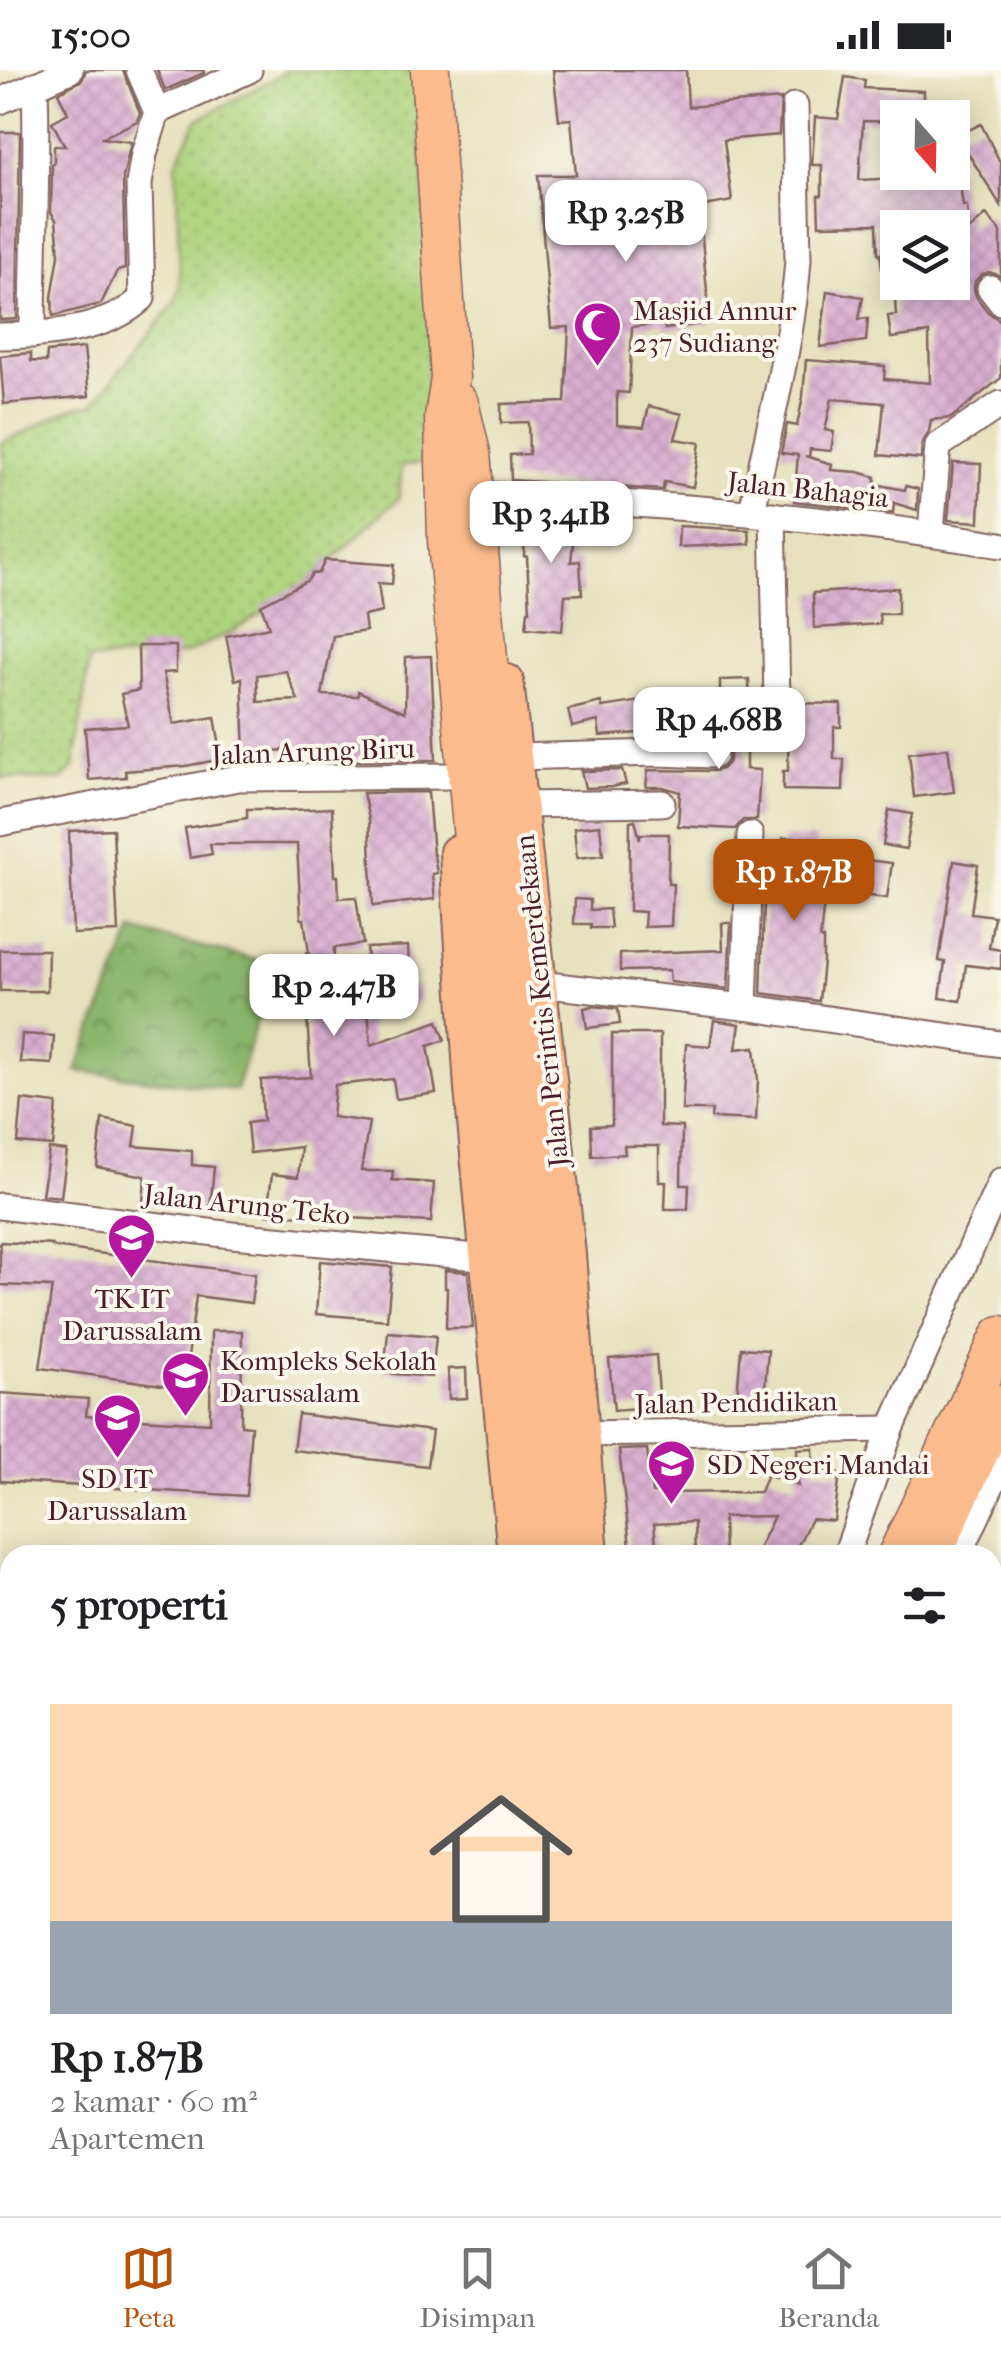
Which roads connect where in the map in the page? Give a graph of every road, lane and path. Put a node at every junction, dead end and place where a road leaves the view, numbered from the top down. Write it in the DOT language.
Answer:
graph roads {
  1 [pos="70,70"];
  2 [pos="139,70"];
  3 [pos="249,70"];
  4 [pos="430,70"];
  5 [pos="35,85"];
  6 [pos="0,101"];
  7 [pos="795,106"];
  8 [pos="157,112"];
  9 [pos="33,335"];
  10 [pos="0,336"];
  11 [pos="1001,404"];
  12 [pos="458,454"];
  13 [pos="488,495"];
  14 [pos="762,513"];
  15 [pos="931,533"];
  16 [pos="1001,545"];
  17 [pos="777,700"];
  18 [pos="714,755"];
  19 [pos="516,756"];
  20 [pos="452,776"];
  21 [pos="662,803"];
  22 [pos="520,805"];
  23 [pos="0,823"];
  24 [pos="750,835"];
  25 [pos="539,984"];
  26 [pos="744,1007"];
  27 [pos="1001,1044"];
  28 [pos="1001,1182"];
  29 [pos="0,1206"];
  30 [pos="488,1258"];
  31 [pos="1001,1335"];
  32 [pos="1001,1404"];
  33 [pos="891,1429"];
  34 [pos="582,1434"];
  35 [pos="1001,1464"];
  36 [pos="513,1545"];
  37 [pos="536,1545"];
  38 [pos="563,1545"];
  39 [pos="591,1545"];
  40 [pos="850,1545"];
  41 [pos="902,1545"];
  42 [pos="937,1545"];
  43 [pos="965,1545"];
  1 -- 5 [label="street"];
  2 -- 8 [label="street"];
  3 -- 8 [label="street"];
  4 -- 12 [label="highway, Jalan Perintis Kemerdekaan"];
  5 -- 6 [label="street"];
  5 -- 9 [label="street"];
  7 -- 14 [label="street"];
  8 -- 9 [label="street"];
  9 -- 10 [label="street"];
  11 -- 15 [label="street"];
  12 -- 13 [label="main road, Jalan Perintis Kemerdekaan"];
  12 -- 20 [label="main road, Jalan Perintis Kemerdekaan"];
  12 -- 37 [label="highway, Jalan Perintis Kemerdekaan"];
  12 -- 38 [label="highway, Jalan Perintis Kemerdekaan"];
  13 -- 14 [label="street, Jalan Bahagia"];
  13 -- 19 [label="main road, Jalan Perintis Kemerdekaan"];
  14 -- 15 [label="street, Jalan Bahagia"];
  14 -- 17 [label="street"];
  15 -- 16 [label="street, Jalan Bahagia"];
  18 -- 19 [label="street"];
  19 -- 22 [label="main road, Jalan Perintis Kemerdekaan"];
  20 -- 23 [label="street, Jalan Arung Biru"];
  20 -- 30 [label="main road, Jalan Perintis Kemerdekaan"];
  21 -- 22 [label="street"];
  22 -- 25 [label="main road, Jalan Perintis Kemerdekaan"];
  24 -- 26 [label="street"];
  25 -- 26 [label="street"];
  25 -- 34 [label="main road, Jalan Perintis Kemerdekaan"];
  26 -- 27 [label="street"];
  28 -- 33 [label="street"];
  29 -- 30 [label="street, Jalan Arung Teko"];
  30 -- 36 [label="main road, Jalan Perintis Kemerdekaan"];
  31 -- 41 [label="highway"];
  32 -- 42 [label="highway"];
  33 -- 34 [label="street, Jalan Pendidikan"];
  33 -- 40 [label="street"];
  34 -- 39 [label="main road, Jalan Perintis Kemerdekaan"];
  35 -- 43 [label="street"];
}
